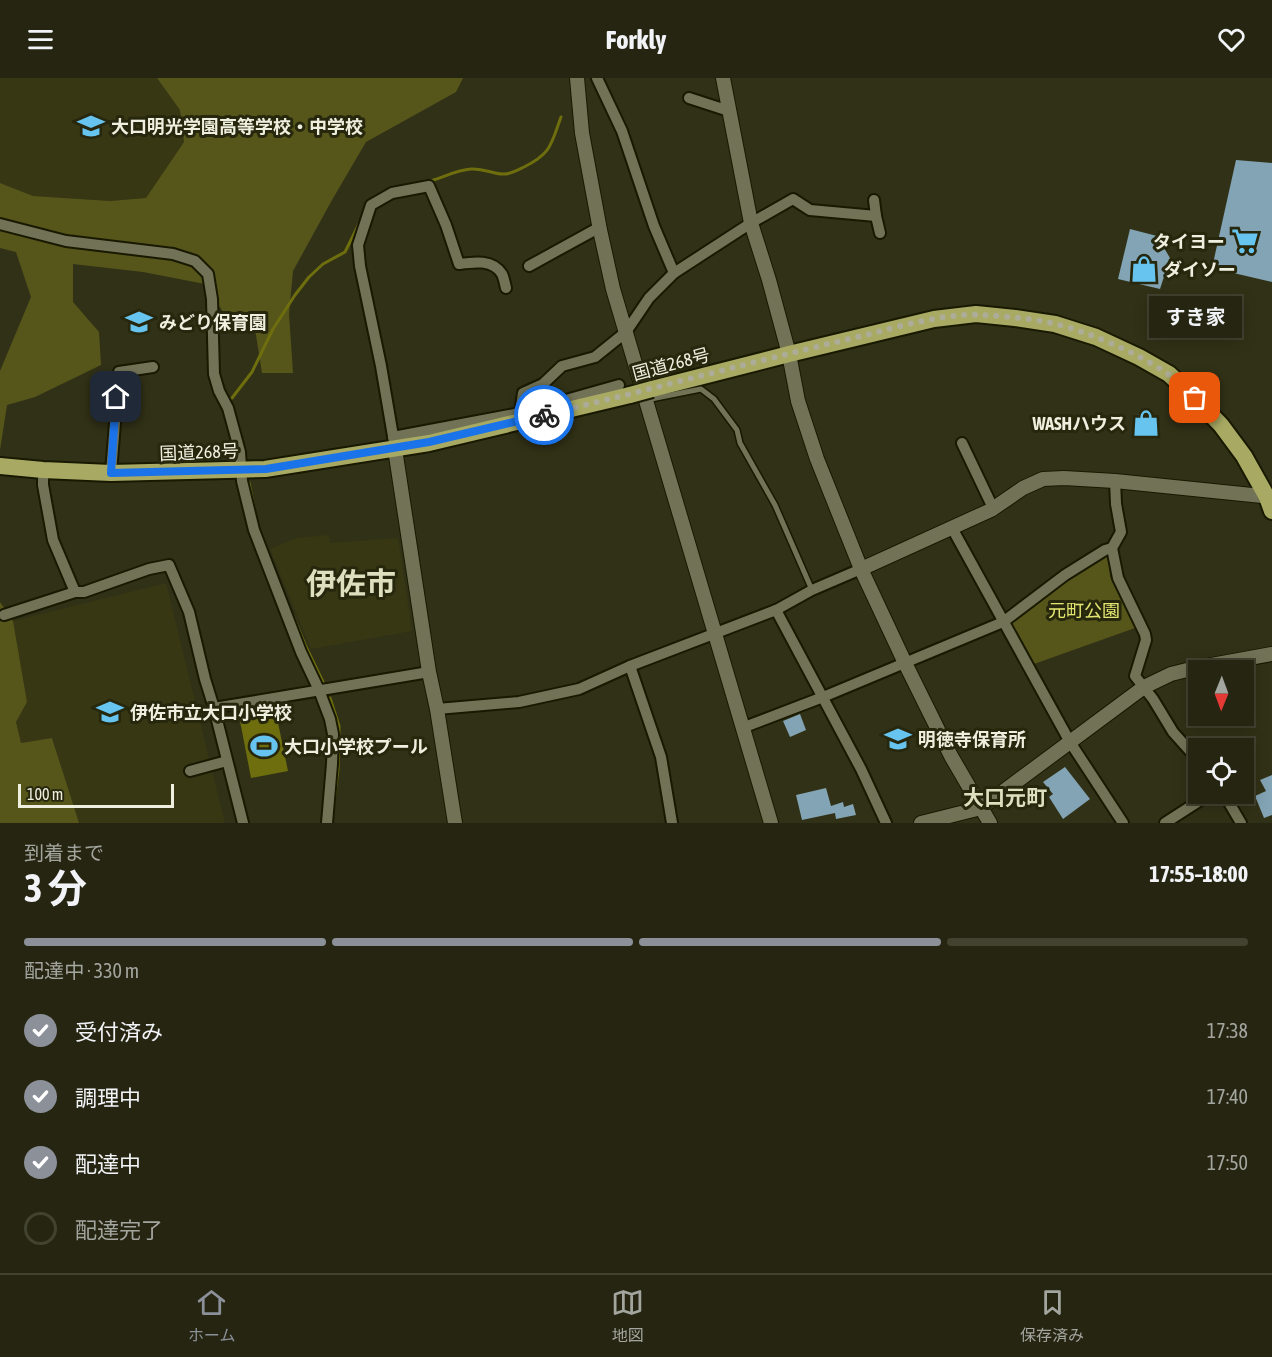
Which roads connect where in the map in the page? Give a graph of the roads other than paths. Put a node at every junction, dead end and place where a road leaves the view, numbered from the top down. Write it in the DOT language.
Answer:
graph roads {
  1 [pos="577,78"];
  2 [pos="597,78"];
  3 [pos="723,78"];
  4 [pos="689,98"];
  5 [pos="729,111"];
  6 [pos="874,200"];
  7 [pos="876,216"];
  8 [pos="751,223"];
  9 [pos="0,224"];
  10 [pos="600,226"];
  11 [pos="880,233"];
  12 [pos="529,266"];
  13 [pos="674,273"];
  14 [pos="506,288"];
  15 [pos="626,332"];
  16 [pos="789,354"];
  17 [pos="153,367"];
  18 [pos="637,393"];
  19 [pos="520,413"];
  20 [pos="394,443"];
  21 [pos="962,443"];
  22 [pos="0,466"];
  23 [pos="44,470"];
  24 [pos="241,470"];
  25 [pos="111,473"];
  26 [pos="1115,481"];
  27 [pos="1270,502"];
  28 [pos="993,508"];
  29 [pos="952,528"];
  30 [pos="1112,548"];
  31 [pos="861,569"];
  32 [pos="812,590"];
  33 [pos="75,592"];
  34 [pos="776,610"];
  35 [pos="4,615"];
  36 [pos="1003,622"];
  37 [pos="714,633"];
  38 [pos="1272,654"];
  39 [pos="905,663"];
  40 [pos="630,666"];
  41 [pos="429,672"];
  42 [pos="1144,687"];
  43 [pos="319,690"];
  44 [pos="823,697"];
  45 [pos="214,708"];
  46 [pos="437,710"];
  47 [pos="742,728"];
  48 [pos="1070,742"];
  49 [pos="1188,749"];
  50 [pos="227,761"];
  51 [pos="190,771"];
  52 [pos="1194,804"];
  53 [pos="1230,804"];
  54 [pos="981,808"];
  55 [pos="243,823"];
  56 [pos="327,823"];
  57 [pos="455,823"];
  58 [pos="672,823"];
  59 [pos="771,823"];
  60 [pos="886,823"];
  61 [pos="921,823"];
  62 [pos="990,823"];
  63 [pos="1124,823"];
  64 [pos="1165,823"];
  65 [pos="1241,823"];
  1 -- 10 [label="street"];
  2 -- 13 [label="street"];
  3 -- 5 [label="street"];
  4 -- 5 [label="street"];
  5 -- 8 [label="street"];
  6 -- 7 [label="street"];
  7 -- 8 [label="street"];
  7 -- 11 [label="street"];
  8 -- 13 [label="street"];
  8 -- 16 [label="street"];
  9 -- 24 [label="street"];
  10 -- 12 [label="street"];
  10 -- 15 [label="street"];
  13 -- 15 [label="street"];
  14 -- 20 [label="street"];
  15 -- 18 [label="street"];
  15 -- 19 [label="street"];
  16 -- 18 [label="highway, 国道268号"];
  16 -- 27 [label="highway, 国道268号"];
  16 -- 31 [label="street"];
  17 -- 25 [label="street"];
  18 -- 19 [label="street"];
  18 -- 20 [label="highway, 国道268号"];
  18 -- 32 [label="lane"];
  18 -- 37 [label="street"];
  19 -- 20 [label="street"];
  20 -- 24 [label="highway, 国道268号"];
  20 -- 41 [label="street"];
  21 -- 28 [label="street"];
  22 -- 23 [label="highway, 国道268号"];
  23 -- 25 [label="highway, 国道268号"];
  23 -- 33 [label="street"];
  24 -- 25 [label="highway, 国道268号"];
  24 -- 43 [label="street"];
  26 -- 27 [label="street"];
  26 -- 28 [label="street"];
  26 -- 30 [label="street"];
  28 -- 29 [label="street"];
  29 -- 31 [label="street"];
  29 -- 36 [label="street"];
  30 -- 36 [label="street"];
  30 -- 42 [label="street"];
  31 -- 32 [label="street"];
  31 -- 39 [label="street"];
  32 -- 34 [label="street"];
  33 -- 35 [label="street"];
  33 -- 45 [label="street"];
  34 -- 37 [label="street"];
  34 -- 44 [label="street"];
  36 -- 39 [label="street"];
  36 -- 48 [label="street"];
  37 -- 40 [label="street"];
  37 -- 47 [label="street"];
  38 -- 42 [label="street"];
  39 -- 44 [label="street"];
  39 -- 54 [label="street"];
  40 -- 46 [label="street"];
  40 -- 58 [label="street"];
  41 -- 43 [label="street"];
  41 -- 46 [label="street"];
  42 -- 48 [label="street"];
  42 -- 49 [label="street"];
  43 -- 45 [label="street"];
  43 -- 56 [label="street"];
  44 -- 47 [label="street"];
  44 -- 60 [label="street"];
  45 -- 50 [label="street"];
  46 -- 57 [label="street"];
  47 -- 59 [label="street"];
  48 -- 54 [label="street"];
  48 -- 63 [label="street"];
  50 -- 51 [label="street"];
  50 -- 55 [label="street"];
  52 -- 64 [label="street"];
  53 -- 65 [label="street"];
  54 -- 61 [label="street"];
  54 -- 62 [label="street"];
}
